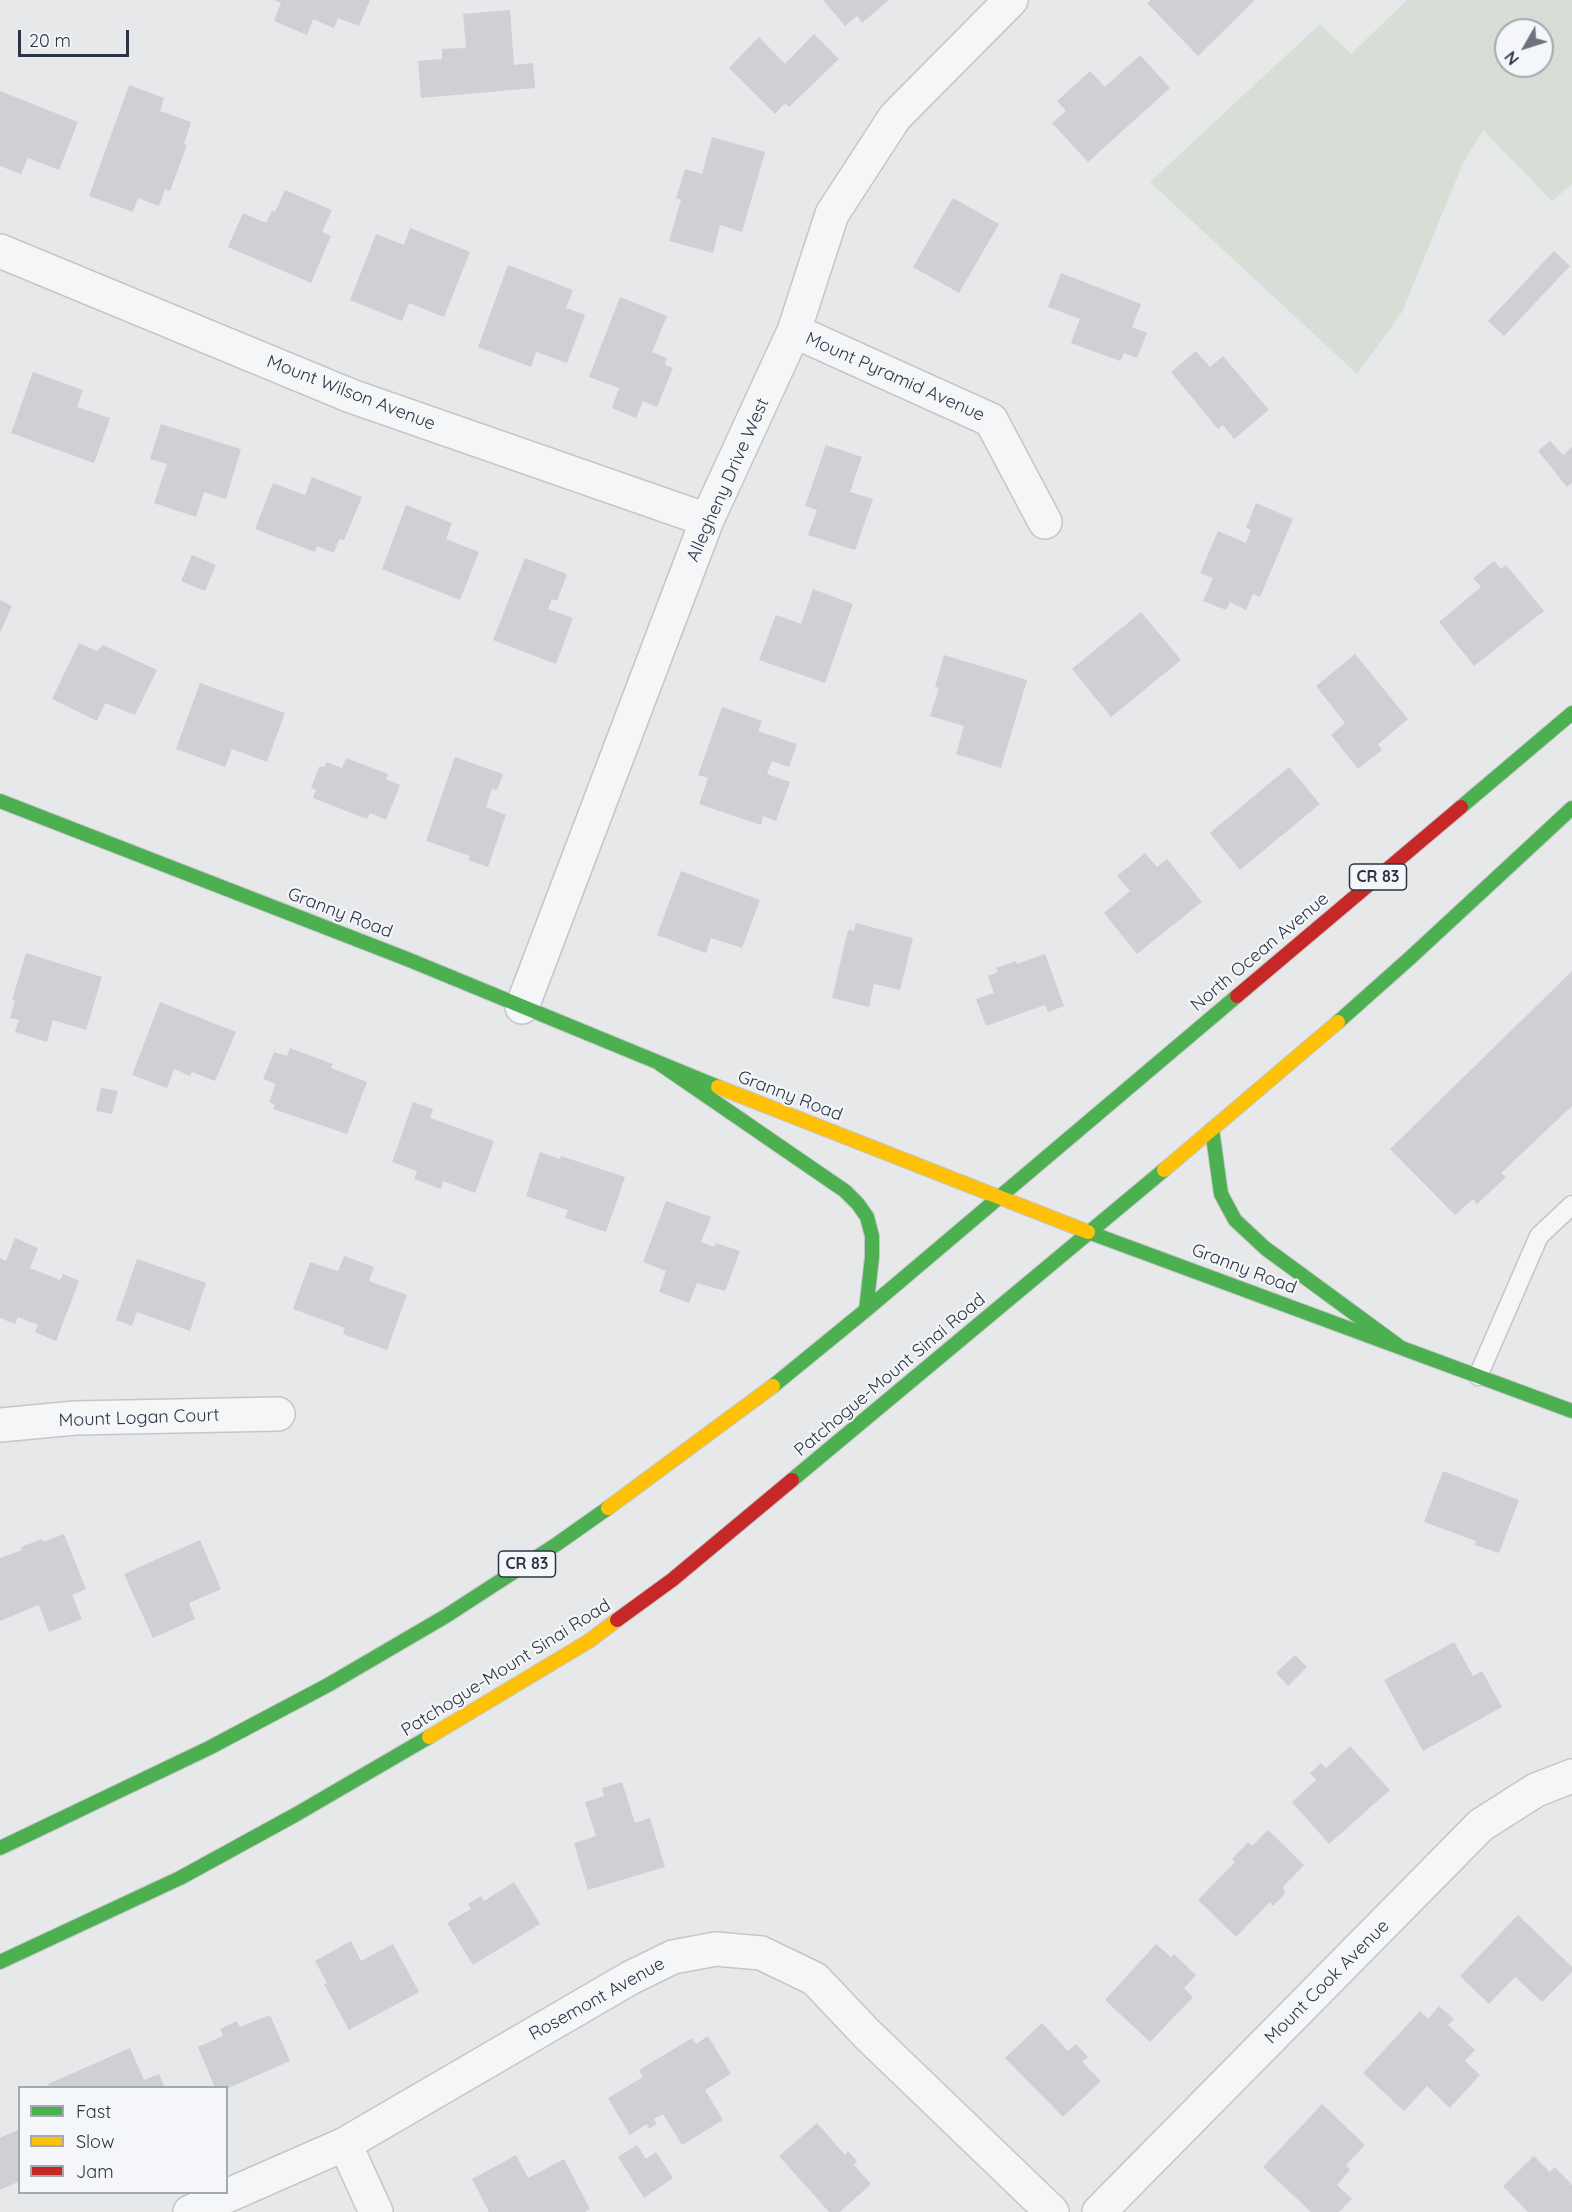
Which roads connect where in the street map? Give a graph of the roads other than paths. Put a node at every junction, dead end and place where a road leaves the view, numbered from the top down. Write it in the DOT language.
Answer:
graph roads {
  1 [pos="1011,0"];
  2 [pos="0,251"];
  3 [pos="794,331"];
  4 [pos="707,520"];
  5 [pos="1045,522"];
  6 [pos="1572,713"];
  7 [pos="0,801"];
  8 [pos="1572,808"];
  9 [pos="522,1007"];
  10 [pos="660,1064"];
  11 [pos="1212,1129"];
  12 [pos="1000,1197"];
  13 [pos="1572,1205"];
  14 [pos="1089,1232"];
  15 [pos="866,1310"];
  16 [pos="1400,1347"];
  17 [pos="1478,1376"];
  18 [pos="1572,1411"];
  19 [pos="278,1414"];
  20 [pos="0,1425"];
  21 [pos="1572,1776"];
  22 [pos="0,1848"];
  23 [pos="0,1962"];
  24 [pos="345,2144"];
  25 [pos="190,2212"];
  26 [pos="376,2212"];
  27 [pos="1052,2212"];
  28 [pos="1100,2212"];
  1 -- 3 [label="street, Allegheny Drive West"];
  2 -- 4 [label="street, Mount Wilson Avenue"];
  3 -- 4 [label="street, Allegheny Drive West"];
  3 -- 5 [label="street, Mount Pyramid Avenue"];
  4 -- 9 [label="street, Allegheny Drive West"];
  6 -- 12 [label="main road, North Ocean Avenue / CR 83"];
  7 -- 9 [label="main road, Granny Road"];
  8 -- 11 [label="main road"];
  9 -- 10 [label="main road, Granny Road"];
  10 -- 12 [label="main road, Granny Road"];
  10 -- 15 [label="main road"];
  11 -- 14 [label="main road"];
  11 -- 16 [label="main road"];
  12 -- 14 [label="main road, Granny Road"];
  12 -- 15 [label="main road, CR 83"];
  13 -- 17 [label="lane"];
  14 -- 16 [label="main road, Granny Road"];
  14 -- 23 [label="main road, Patchogue-Mount Sinai Road"];
  15 -- 22 [label="main road, CR 83"];
  16 -- 17 [label="main road, Granny Road"];
  17 -- 18 [label="main road, Granny Road"];
  19 -- 20 [label="street, Mount Logan Court"];
  21 -- 28 [label="street, Mount Cook Avenue"];
  24 -- 25 [label="street, Rosemont Avenue"];
  24 -- 26 [label="street"];
  24 -- 27 [label="street, Rosemont Avenue"];
}
